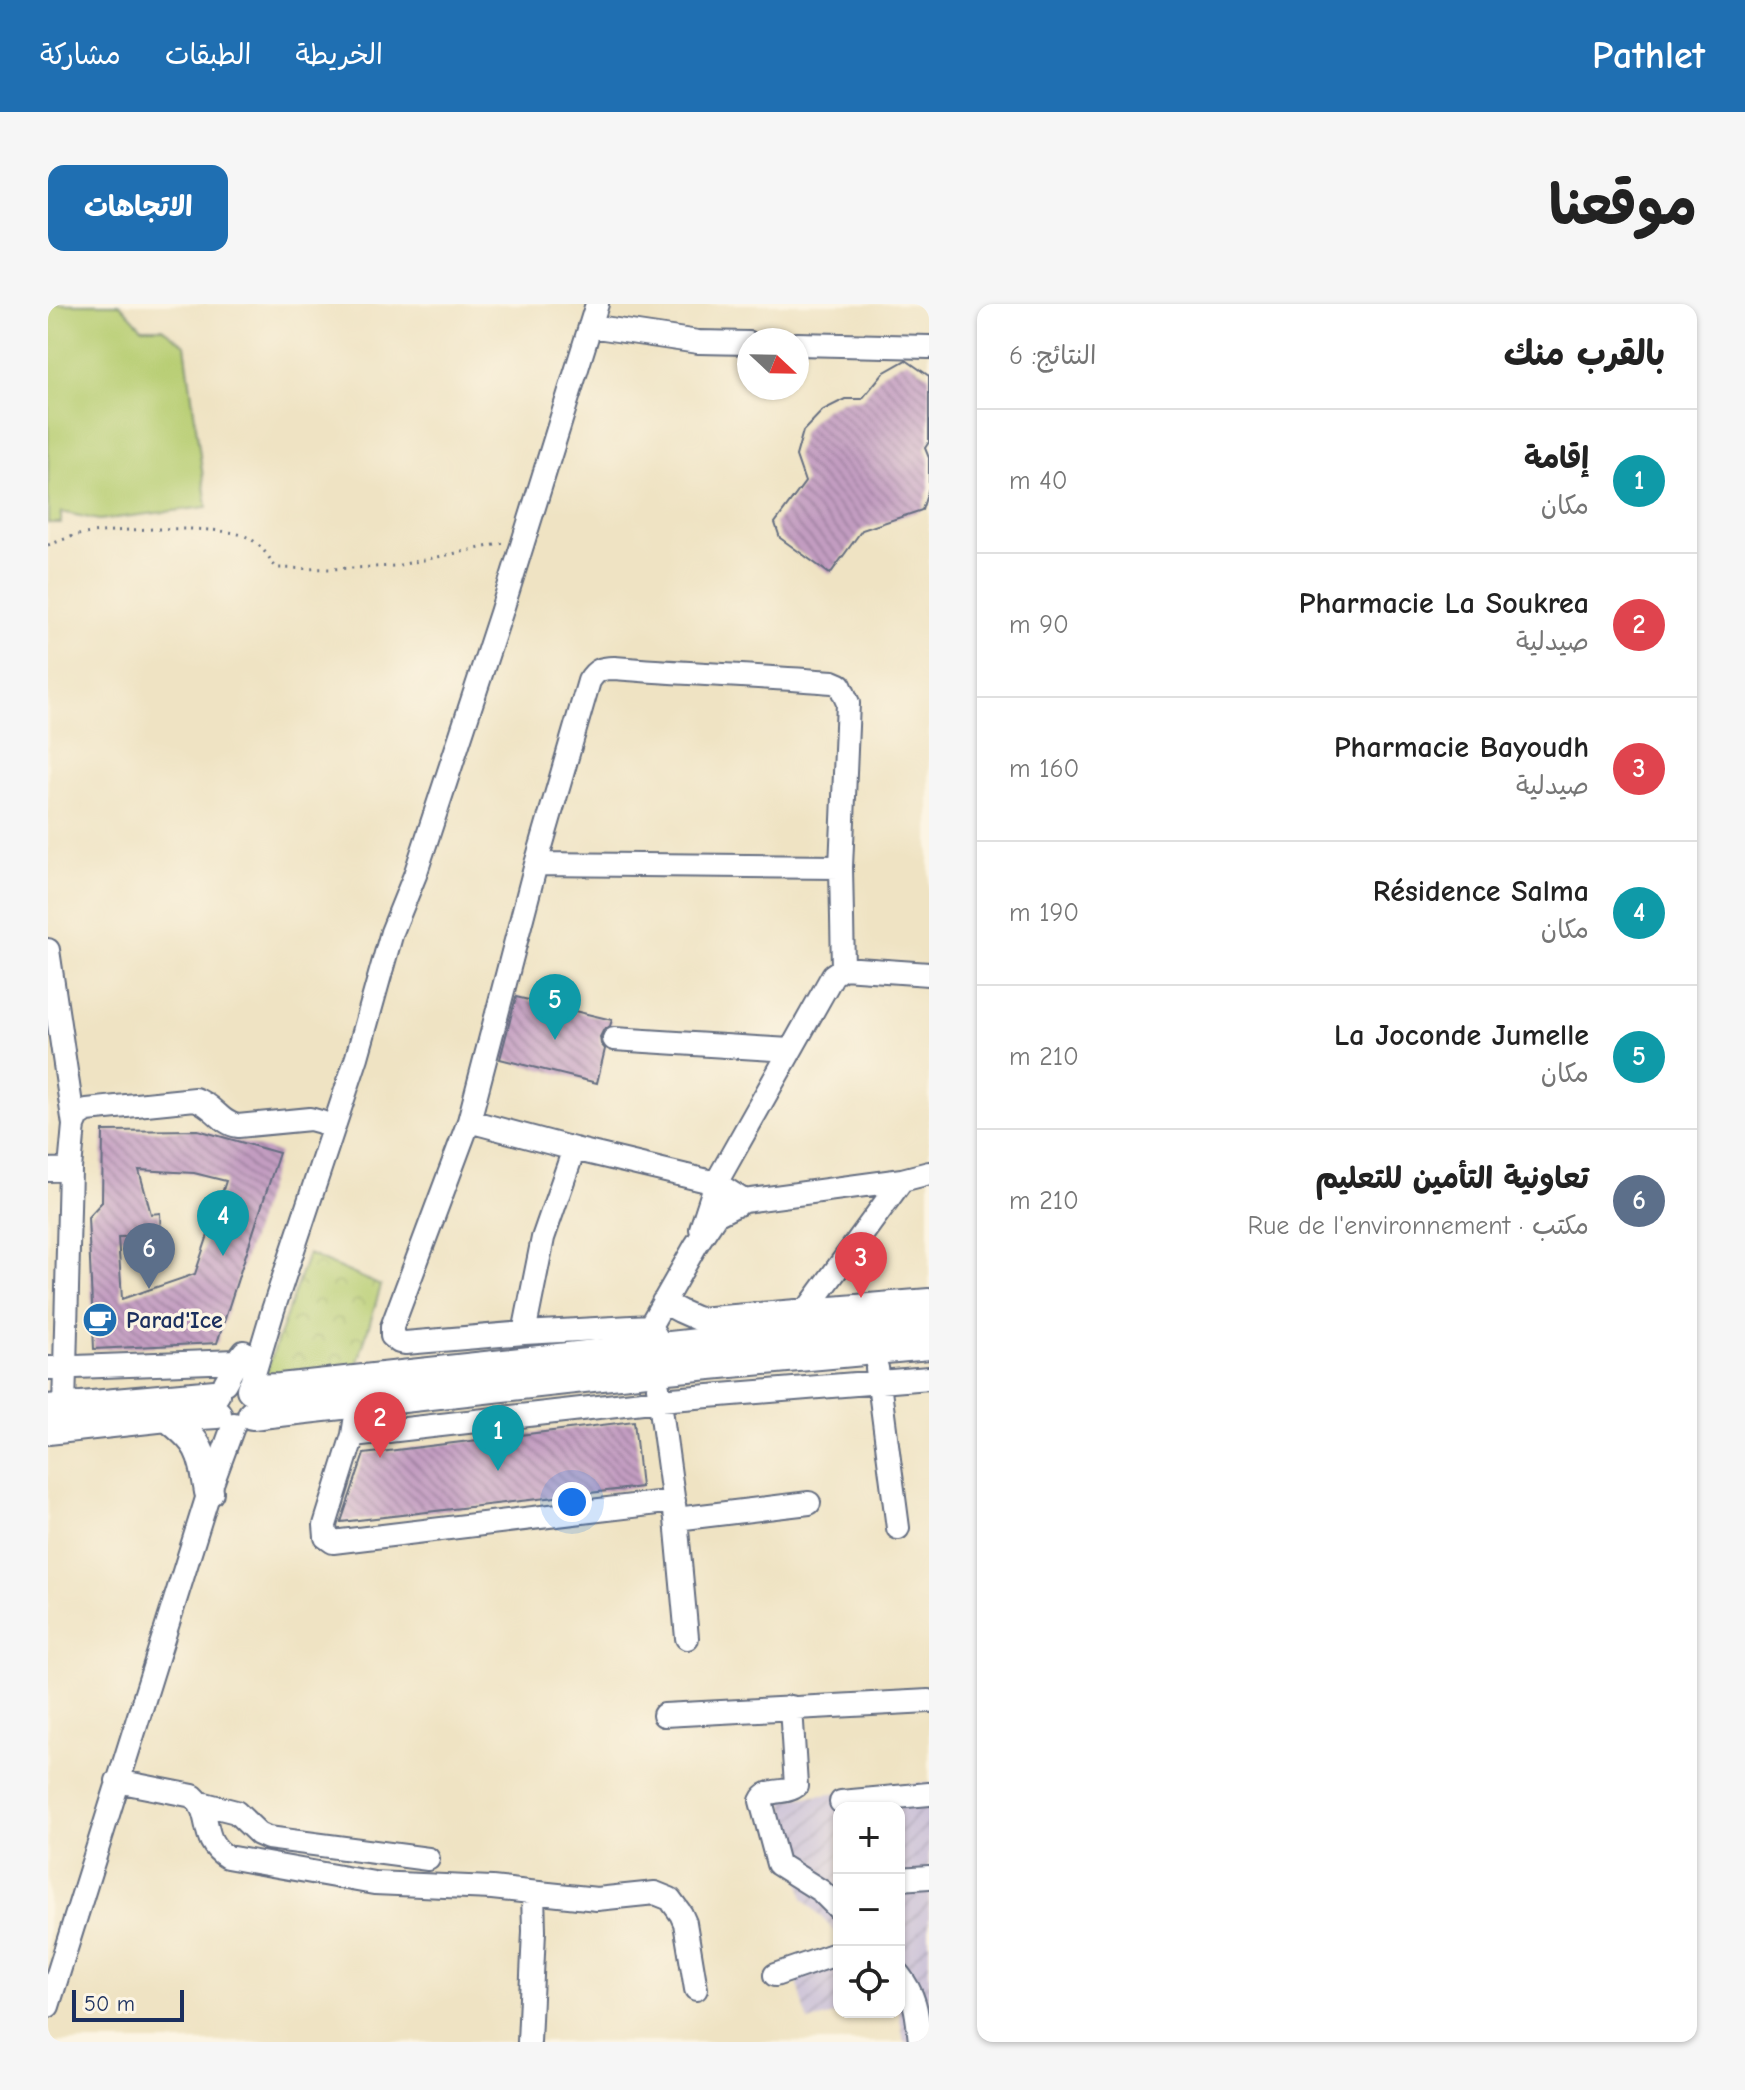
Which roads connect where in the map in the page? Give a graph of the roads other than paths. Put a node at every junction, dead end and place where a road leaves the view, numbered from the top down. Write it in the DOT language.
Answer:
graph roads {
  1 [pos="597,304"];
  2 [pos="590,326"];
  3 [pos="737,343"];
  4 [pos="809,344"];
  5 [pos="929,347"];
  6 [pos="536,864"];
  7 [pos="841,867"];
  8 [pos="48,950"];
  9 [pos="843,968"];
  10 [pos="929,974"];
  11 [pos="614,1039"];
  12 [pos="790,1050"];
  13 [pos="469,1121"];
  14 [pos="74,1125"];
  15 [pos="333,1129"];
  16 [pos="574,1149"];
  17 [pos="59,1170"];
  18 [pos="929,1173"];
  19 [pos="902,1180"];
  20 [pos="716,1183"];
  21 [pos="744,1201"];
  22 [pos="696,1245"];
  23 [pos="929,1300"];
  24 [pos="663,1302"];
  25 [pos="807,1310"];
  26 [pos="929,1318"];
  27 [pos="524,1333"];
  28 [pos="929,1345"];
  29 [pos="656,1348"];
  30 [pos="875,1351"];
  31 [pos="622,1363"];
  32 [pos="56,1367"];
  33 [pos="929,1378"];
  34 [pos="879,1381"];
  35 [pos="235,1396"];
  36 [pos="660,1400"];
  37 [pos="356,1404"];
  38 [pos="53,1416"];
  39 [pos="167,1417"];
  40 [pos="353,1435"];
  41 [pos="209,1492"];
  42 [pos="809,1503"];
  43 [pos="675,1510"];
  44 [pos="898,1528"];
  45 [pos="687,1638"];
  46 [pos="929,1701"];
  47 [pos="791,1707"];
  48 [pos="664,1715"];
  49 [pos="117,1781"];
  50 [pos="929,1794"];
  51 [pos="841,1802"];
  52 [pos="201,1803"];
  53 [pos="428,1859"];
  54 [pos="929,1877"];
  55 [pos="905,1879"];
  56 [pos="830,1887"];
  57 [pos="533,1893"];
  58 [pos="833,1955"];
  59 [pos="775,1975"];
  60 [pos="696,1989"];
  61 [pos="917,1994"];
  62 [pos="48,2006"];
  63 [pos="529,2042"];
  64 [pos="920,2042"];
  1 -- 2 [label="street"];
  2 -- 3 [label="street"];
  2 -- 15 [label="street"];
  4 -- 5 [label="street"];
  6 -- 7 [label="street"];
  6 -- 7 [label="street"];
  6 -- 13 [label="street"];
  7 -- 9 [label="street"];
  8 -- 14 [label="street"];
  9 -- 10 [label="street"];
  9 -- 12 [label="street"];
  11 -- 12 [label="street"];
  12 -- 20 [label="street"];
  13 -- 16 [label="street"];
  13 -- 27 [label="street"];
  14 -- 15 [label="street"];
  14 -- 17 [label="street"];
  15 -- 35 [label="street"];
  16 -- 20 [label="street"];
  16 -- 27 [label="street"];
  17 -- 32 [label="street"];
  18 -- 19 [label="street"];
  19 -- 21 [label="street"];
  19 -- 25 [label="street"];
  20 -- 21 [label="street"];
  20 -- 22 [label="street"];
  21 -- 22 [label="street"];
  22 -- 24 [label="street"];
  23 -- 25 [label="street"];
  24 -- 25 [label="street"];
  24 -- 29 [label="street"];
  26 -- 29 [label="main road"];
  27 -- 29 [label="street"];
  28 -- 30 [label="main road"];
  29 -- 30 [label="main road"];
  29 -- 31 [label="main road"];
  29 -- 36 [label="street"];
  30 -- 34 [label="street"];
  31 -- 35 [label="main road"];
  31 -- 37 [label="main road"];
  32 -- 35 [label="street"];
  32 -- 38 [label="street"];
  33 -- 34 [label="street"];
  34 -- 36 [label="street"];
  34 -- 44 [label="street"];
  35 -- 37 [label="main road"];
  35 -- 38 [label="main road"];
  35 -- 39 [label="main road"];
  35 -- 41 [label="street"];
  36 -- 40 [label="street"];
  36 -- 43 [label="street"];
  37 -- 40 [label="street"];
  38 -- 39 [label="main road"];
  39 -- 41 [label="main road"];
  40 -- 43 [label="street"];
  41 -- 49 [label="street"];
  42 -- 43 [label="street"];
  43 -- 45 [label="street"];
  46 -- 47 [label="street"];
  47 -- 48 [label="street"];
  47 -- 56 [label="street"];
  49 -- 52 [label="street"];
  49 -- 62 [label="street"];
  50 -- 51 [label="street"];
  52 -- 53 [label="street"];
  52 -- 57 [label="street"];
  54 -- 55 [label="street"];
  57 -- 60 [label="street"];
  57 -- 63 [label="street"];
  58 -- 59 [label="street"];
  61 -- 64 [label="street"];
}
